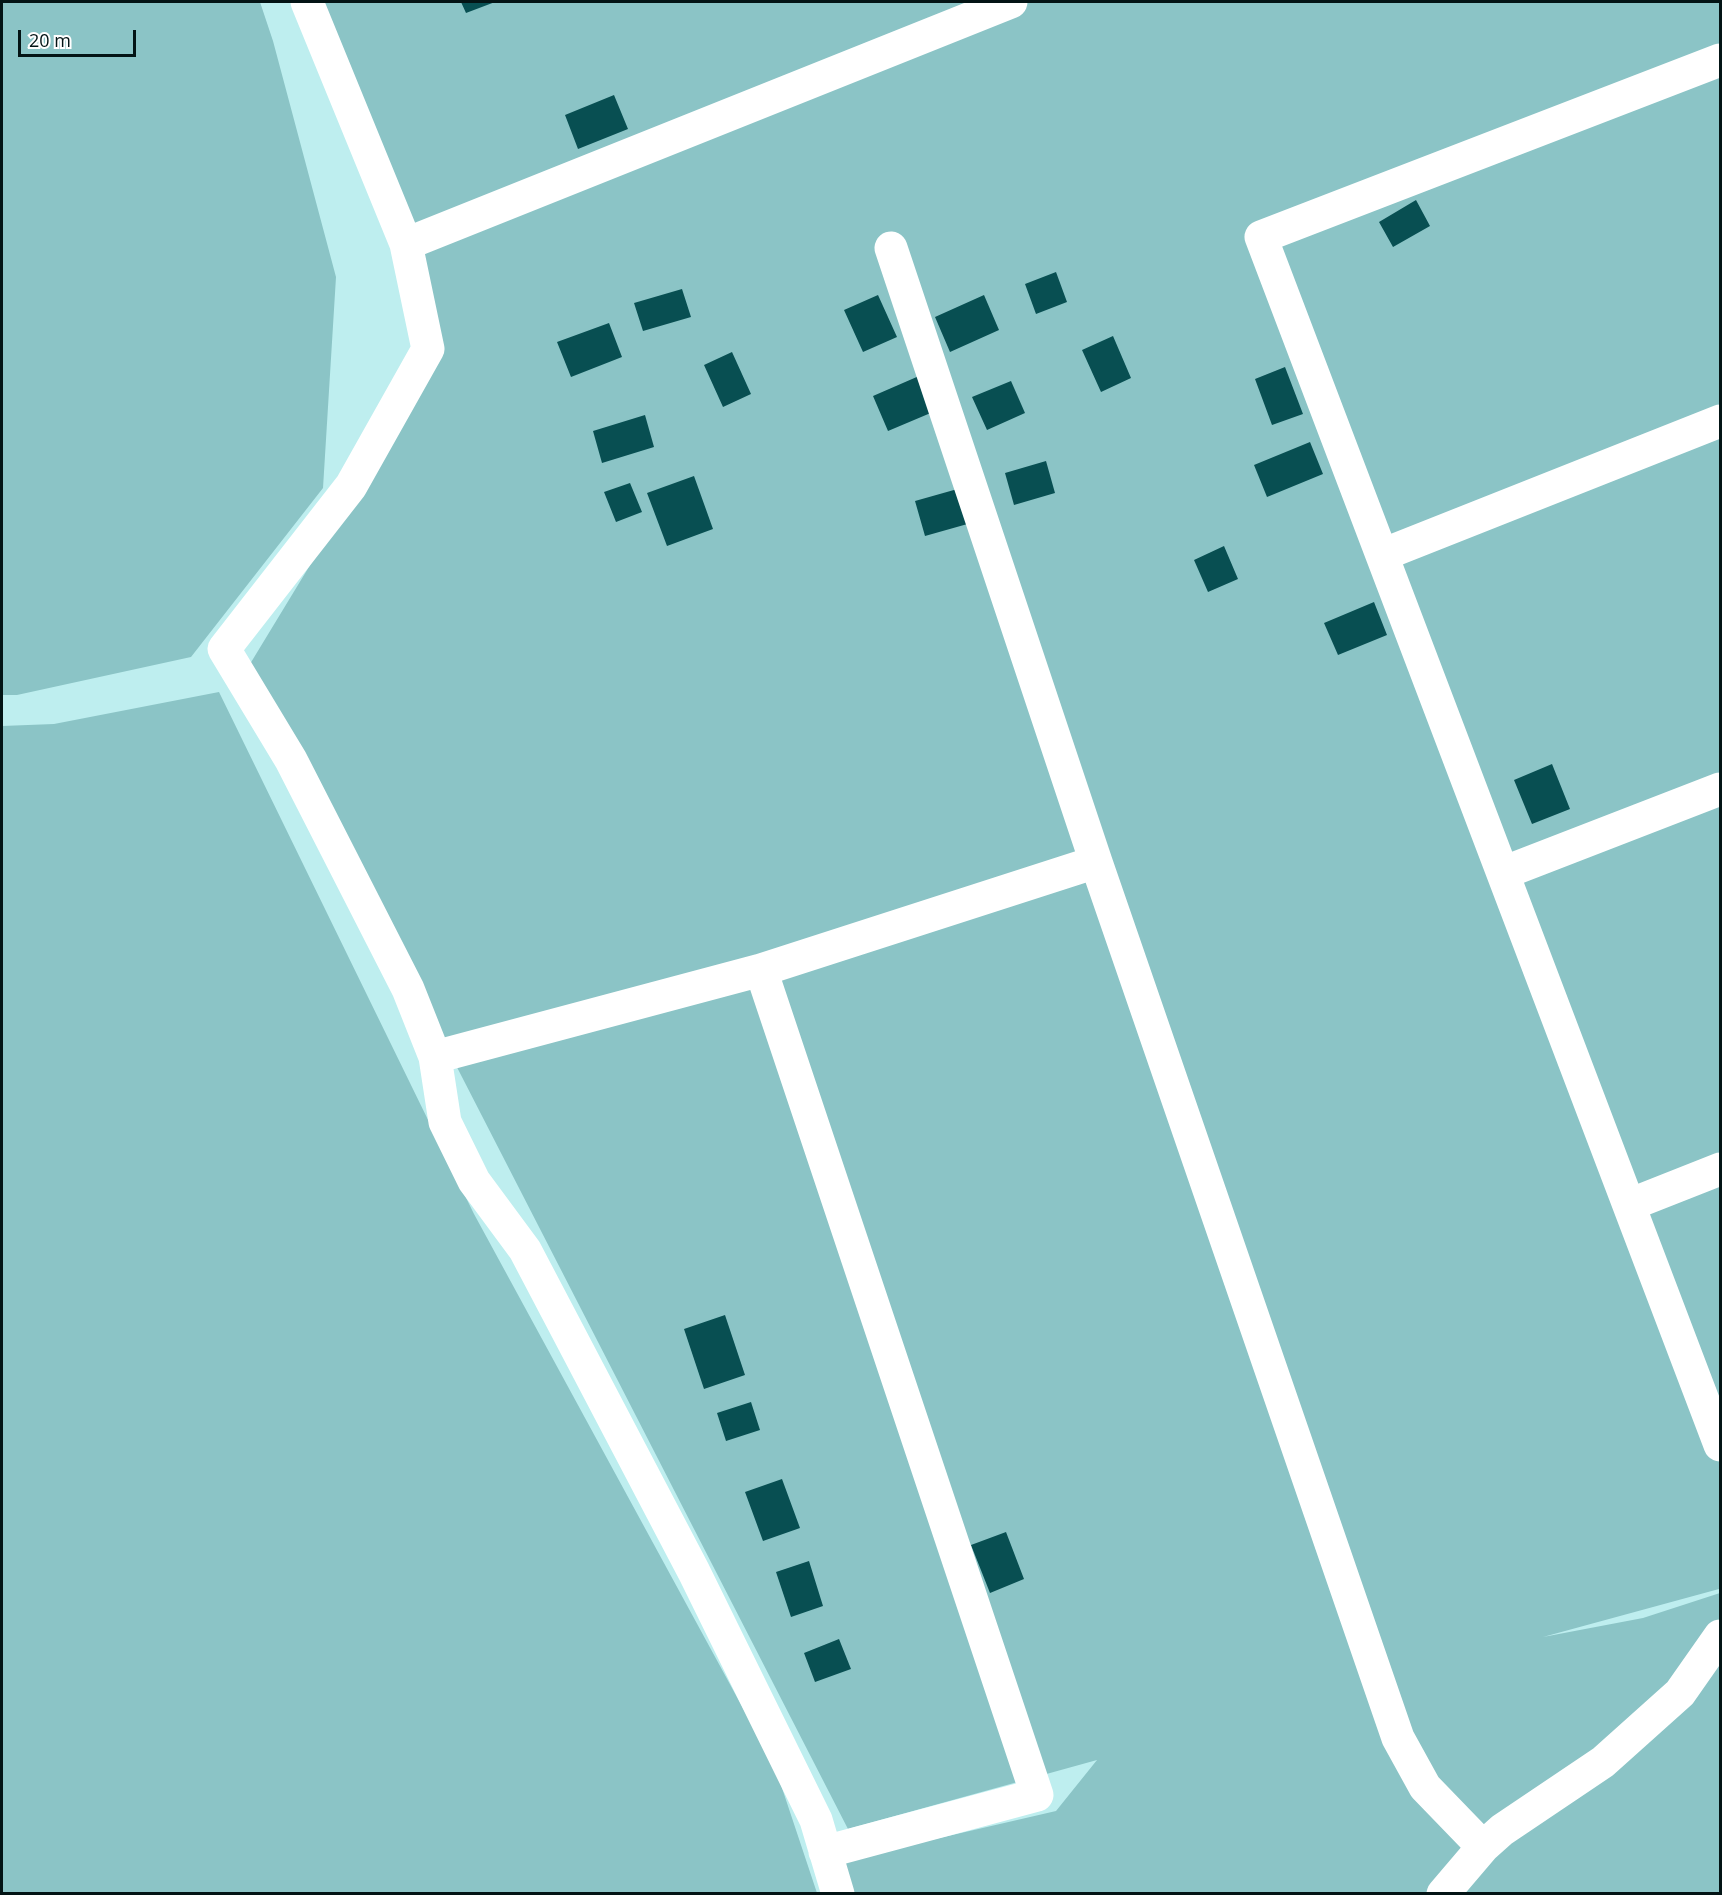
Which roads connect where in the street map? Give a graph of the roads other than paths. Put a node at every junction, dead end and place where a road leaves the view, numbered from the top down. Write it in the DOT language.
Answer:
graph roads {
  1 [pos="310,2"];
  2 [pos="1011,2"];
  3 [pos="1720,60"];
  4 [pos="406,244"];
  5 [pos="891,248"];
  6 [pos="1720,421"];
  7 [pos="1382,555"];
  8 [pos="1720,789"];
  9 [pos="1096,862"];
  10 [pos="1503,873"];
  11 [pos="761,969"];
  12 [pos="435,1057"];
  13 [pos="1720,1168"];
  14 [pos="1629,1205"];
  15 [pos="1720,1445"];
  16 [pos="1720,1635"];
  17 [pos="1483,1847"];
  18 [pos="825,1852"];
  19 [pos="838,1893"];
  20 [pos="1443,1893"];
  1 -- 4 [label="street"];
  2 -- 4 [label="street"];
  3 -- 7 [label="street"];
  4 -- 12 [label="street"];
  5 -- 9 [label="street"];
  6 -- 7 [label="street"];
  7 -- 10 [label="street"];
  8 -- 10 [label="street"];
  9 -- 11 [label="street"];
  9 -- 17 [label="street"];
  10 -- 14 [label="street"];
  11 -- 12 [label="street"];
  11 -- 18 [label="street"];
  12 -- 18 [label="street"];
  13 -- 14 [label="street"];
  14 -- 15 [label="street"];
  16 -- 17 [label="street"];
  17 -- 20 [label="street"];
  18 -- 19 [label="street"];
}
